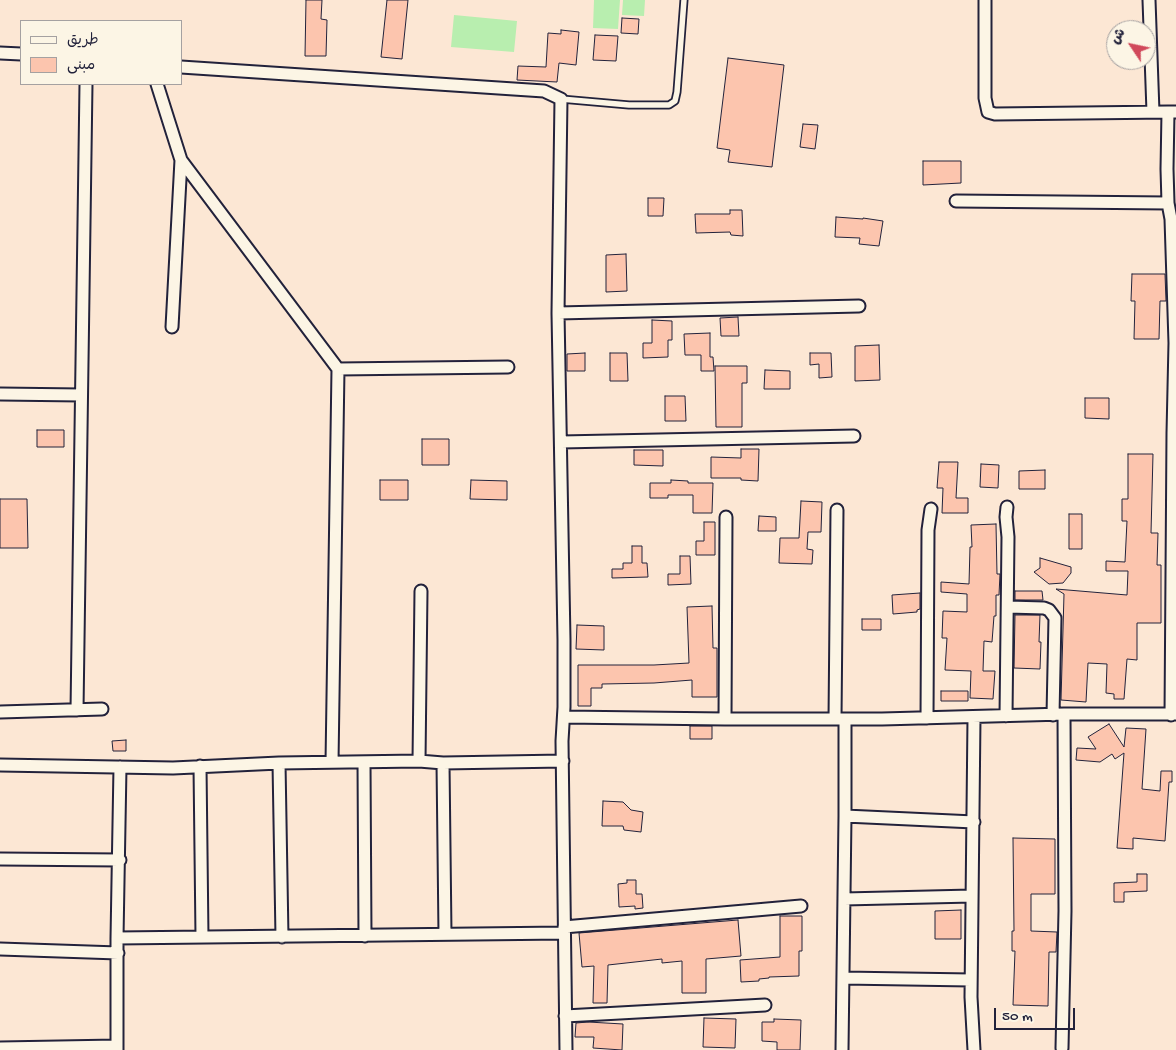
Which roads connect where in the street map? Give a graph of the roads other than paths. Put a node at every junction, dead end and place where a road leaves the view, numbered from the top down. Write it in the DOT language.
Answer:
graph roads {
  1 [pos="684,0"];
  2 [pos="985,0"];
  3 [pos="1149,0"];
  4 [pos="0,53"];
  5 [pos="20,54"];
  6 [pos="182,67"];
  7 [pos="86,85"];
  8 [pos="157,85"];
  9 [pos="561,99"];
  10 [pos="1152,112"];
  11 [pos="1172,112"];
  12 [pos="181,160"];
  13 [pos="956,201"];
  14 [pos="1168,203"];
  15 [pos="1174,219"];
  16 [pos="859,306"];
  17 [pos="558,313"];
  18 [pos="172,327"];
  19 [pos="508,367"];
  20 [pos="338,369"];
  21 [pos="0,394"];
  22 [pos="82,395"];
  23 [pos="1174,433"];
  24 [pos="854,436"];
  25 [pos="561,442"];
  26 [pos="1006,507"];
  27 [pos="931,509"];
  28 [pos="837,510"];
  29 [pos="726,517"];
  30 [pos="421,591"];
  31 [pos="1174,605"];
  32 [pos="1008,607"];
  33 [pos="102,709"];
  34 [pos="77,710"];
  35 [pos="0,712"];
  36 [pos="1174,714"];
  37 [pos="1059,715"];
  38 [pos="564,716"];
  39 [pos="1006,716"];
  40 [pos="927,718"];
  41 [pos="974,718"];
  42 [pos="725,719"];
  43 [pos="840,719"];
  44 [pos="419,761"];
  45 [pos="563,761"];
  46 [pos="280,762"];
  47 [pos="332,762"];
  48 [pos="364,762"];
  49 [pos="444,763"];
  50 [pos="0,766"];
  51 [pos="200,766"];
  52 [pos="120,767"];
  53 [pos="845,816"];
  54 [pos="974,822"];
  55 [pos="0,859"];
  56 [pos="120,860"];
  57 [pos="972,896"];
  58 [pos="844,900"];
  59 [pos="801,906"];
  60 [pos="564,930"];
  61 [pos="445,934"];
  62 [pos="282,936"];
  63 [pos="365,936"];
  64 [pos="202,937"];
  65 [pos="117,938"];
  66 [pos="0,949"];
  67 [pos="118,953"];
  68 [pos="843,978"];
  69 [pos="971,980"];
  70 [pos="765,1005"];
  71 [pos="565,1016"];
  72 [pos="0,1048"];
  73 [pos="117,1048"];
  74 [pos="1062,1048"];
  75 [pos="566,1050"];
  76 [pos="842,1050"];
  77 [pos="974,1050"];
  1 -- 9 [label="lane"];
  2 -- 10 [label="street"];
  3 -- 10 [label="street"];
  4 -- 5 [label="street"];
  6 -- 9 [label="street"];
  7 -- 22 [label="street"];
  8 -- 12 [label="street"];
  9 -- 17 [label="street"];
  10 -- 11 [label="street"];
  11 -- 14 [label="street"];
  12 -- 18 [label="street"];
  12 -- 20 [label="street"];
  13 -- 14 [label="street"];
  14 -- 15 [label="street"];
  15 -- 23 [label="street"];
  16 -- 17 [label="street"];
  17 -- 25 [label="street"];
  19 -- 20 [label="street"];
  20 -- 47 [label="street"];
  21 -- 22 [label="street"];
  22 -- 34 [label="street"];
  23 -- 31 [label="street"];
  24 -- 25 [label="street"];
  25 -- 38 [label="street"];
  26 -- 32 [label="street"];
  27 -- 40 [label="street"];
  28 -- 43 [label="street"];
  29 -- 42 [label="street"];
  30 -- 44 [label="street"];
  31 -- 36 [label="street"];
  32 -- 37 [label="street"];
  32 -- 39 [label="street"];
  33 -- 34 [label="street"];
  34 -- 35 [label="street"];
  36 -- 37 [label="street"];
  37 -- 39 [label="street"];
  37 -- 74 [label="street"];
  38 -- 42 [label="street"];
  38 -- 45 [label="street"];
  39 -- 41 [label="street"];
  40 -- 41 [label="street"];
  40 -- 43 [label="street"];
  41 -- 54 [label="street"];
  42 -- 43 [label="street"];
  43 -- 53 [label="street"];
  44 -- 48 [label="street"];
  44 -- 49 [label="street"];
  45 -- 49 [label="street"];
  45 -- 60 [label="street"];
  46 -- 47 [label="street"];
  46 -- 51 [label="street"];
  46 -- 62 [label="street"];
  47 -- 48 [label="street"];
  48 -- 63 [label="street"];
  49 -- 61 [label="street"];
  50 -- 52 [label="street"];
  51 -- 52 [label="street"];
  51 -- 64 [label="street"];
  52 -- 56 [label="street"];
  53 -- 54 [label="street"];
  53 -- 58 [label="street"];
  54 -- 57 [label="street"];
  55 -- 56 [label="street"];
  56 -- 65 [label="street"];
  57 -- 58 [label="street"];
  57 -- 69 [label="street"];
  58 -- 68 [label="street"];
  59 -- 60 [label="street"];
  60 -- 61 [label="street"];
  60 -- 71 [label="street"];
  61 -- 63 [label="street"];
  62 -- 63 [label="street"];
  62 -- 64 [label="street"];
  64 -- 65 [label="street"];
  65 -- 67 [label="street"];
  66 -- 67 [label="street"];
  67 -- 73 [label="street"];
  68 -- 69 [label="street"];
  68 -- 76 [label="street"];
  69 -- 77 [label="street"];
  70 -- 71 [label="street"];
  71 -- 75 [label="street"];
  72 -- 73 [label="street"];
}
